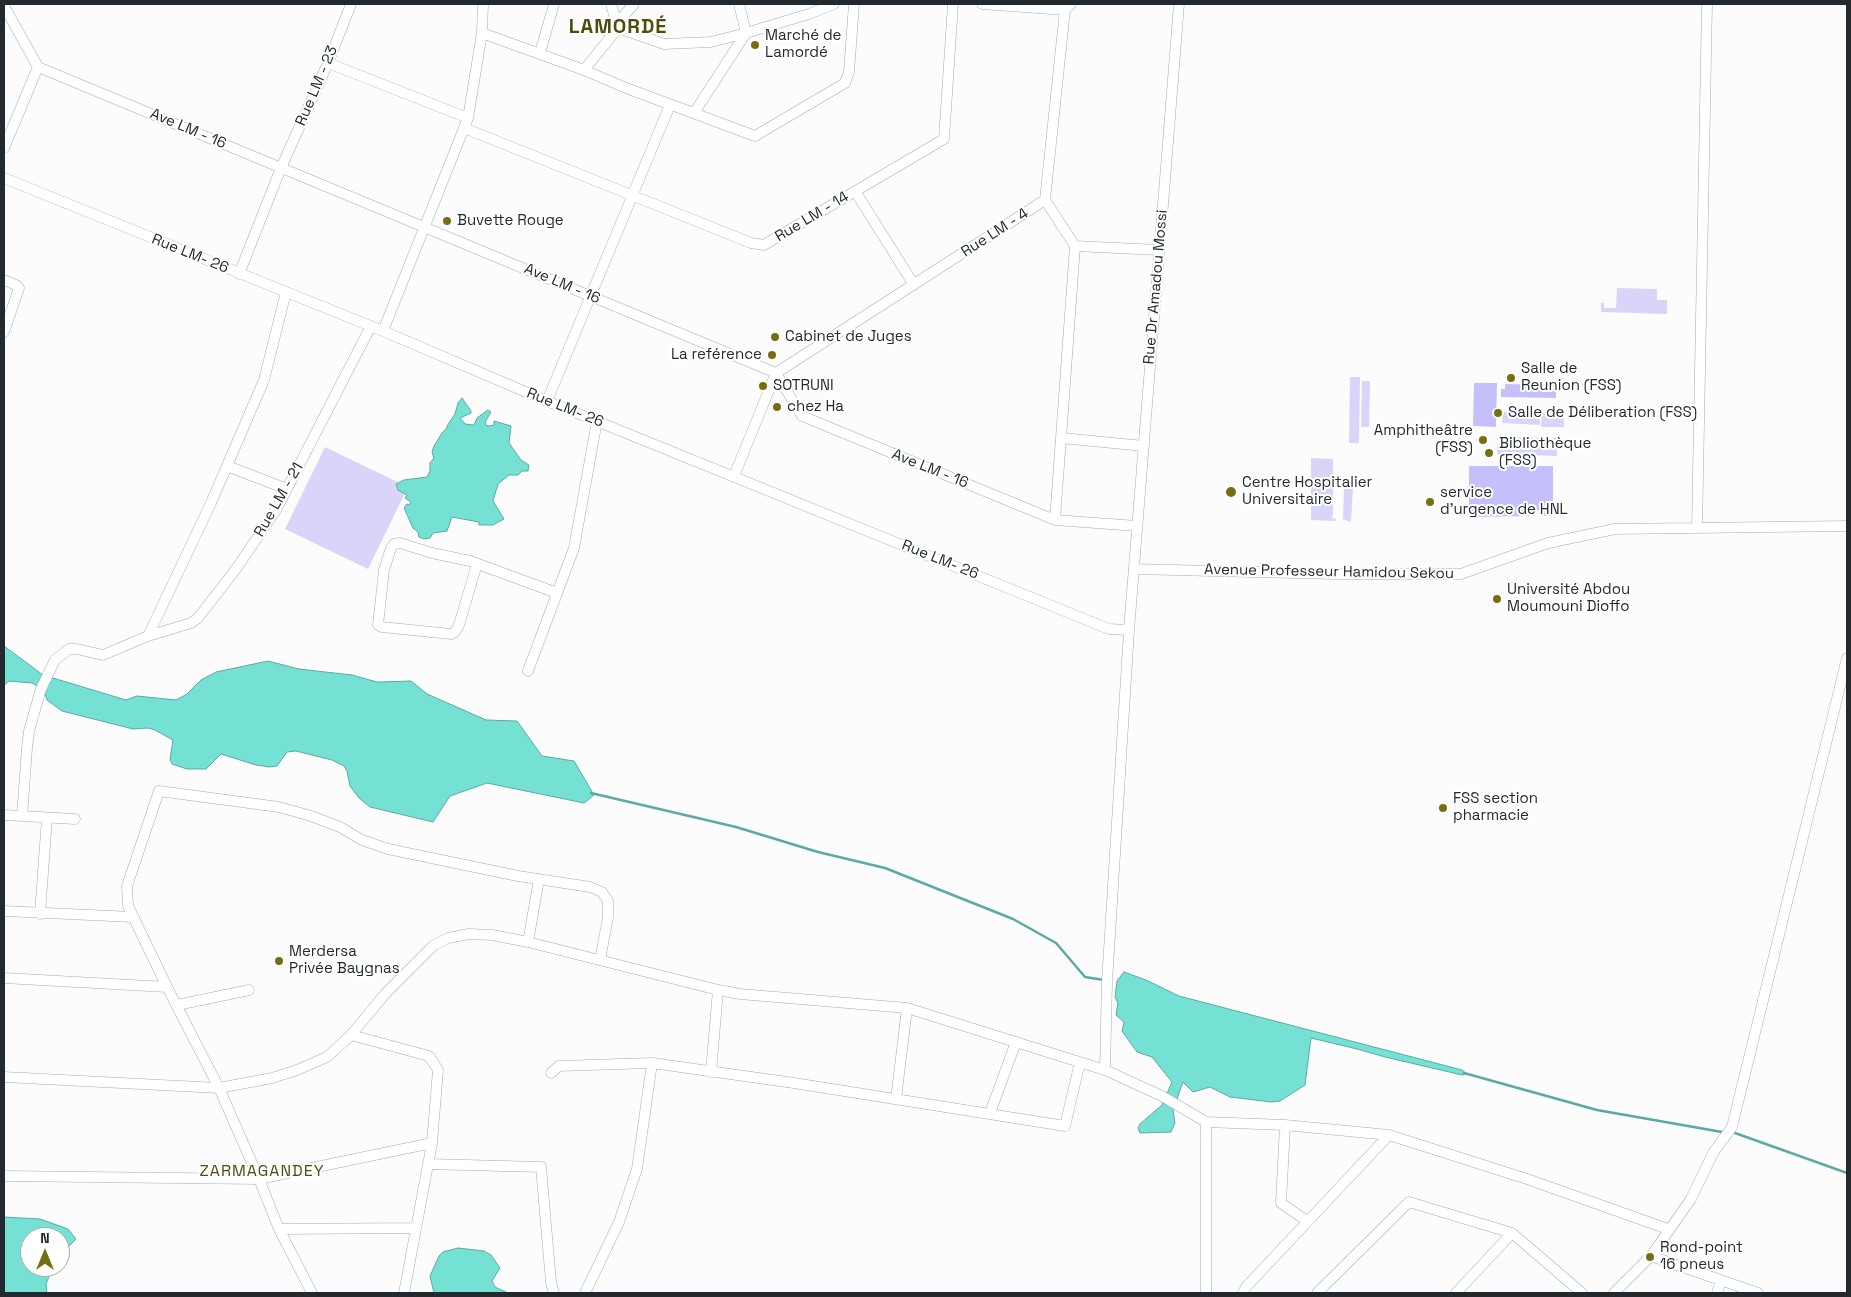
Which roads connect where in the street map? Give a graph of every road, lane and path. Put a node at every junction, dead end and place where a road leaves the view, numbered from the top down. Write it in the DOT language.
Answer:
graph roads {
  1 [pos="351,4"];
  2 [pos="483,4"];
  3 [pos="554,4"];
  4 [pos="611,4"];
  5 [pos="634,4"];
  6 [pos="738,4"];
  7 [pos="834,4"];
  8 [pos="854,4"];
  9 [pos="953,4"];
  10 [pos="982,4"];
  11 [pos="1179,4"];
  12 [pos="1707,4"];
  13 [pos="4,6"];
  14 [pos="821,7"];
  15 [pos="1068,7"];
  16 [pos="618,26"];
  17 [pos="482,32"];
  18 [pos="746,33"];
  19 [pos="540,53"];
  20 [pos="328,62"];
  21 [pos="38,67"];
  22 [pos="584,70"];
  23 [pos="670,105"];
  24 [pos="694,113"];
  25 [pos="468,118"];
  26 [pos="464,128"];
  27 [pos="4,148"];
  28 [pos="282,168"];
  29 [pos="4,178"];
  30 [pos="855,191"];
  31 [pos="632,196"];
  32 [pos="1045,200"];
  33 [pos="425,228"];
  34 [pos="1075,246"];
  35 [pos="1159,250"];
  36 [pos="239,274"];
  37 [pos="4,280"];
  38 [pos="914,285"];
  39 [pos="286,292"];
  40 [pos="592,297"];
  41 [pos="371,326"];
  42 [pos="383,331"];
  43 [pos="4,332"];
  44 [pos="776,373"];
  45 [pos="547,402"];
  46 [pos="597,420"];
  47 [pos="1061,438"];
  48 [pos="1144,446"];
  49 [pos="227,466"];
  50 [pos="734,476"];
  51 [pos="287,489"];
  52 [pos="1055,520"];
  53 [pos="1137,526"];
  54 [pos="1847,526"];
  55 [pos="1697,528"];
  56 [pos="477,564"];
  57 [pos="1134,569"];
  58 [pos="557,593"];
  59 [pos="1129,630"];
  60 [pos="148,636"];
  61 [pos="1847,658"];
  62 [pos="528,671"];
  63 [pos="4,815"];
  64 [pos="22,816"];
  65 [pos="47,818"];
  66 [pos="76,819"];
  67 [pos="539,879"];
  68 [pos="4,911"];
  69 [pos="40,914"];
  70 [pos="133,917"];
  71 [pos="528,942"];
  72 [pos="600,960"];
  73 [pos="4,978"];
  74 [pos="167,987"];
  75 [pos="249,990"];
  76 [pos="718,990"];
  77 [pos="177,1005"];
  78 [pos="907,1008"];
  79 [pos="351,1035"];
  80 [pos="1016,1042"];
  81 [pos="1080,1062"];
  82 [pos="652,1064"];
  83 [pos="1105,1070"];
  84 [pos="711,1072"];
  85 [pos="551,1073"];
  86 [pos="4,1077"];
  87 [pos="219,1088"];
  88 [pos="896,1099"];
  89 [pos="990,1113"];
  90 [pos="1206,1122"];
  91 [pos="1285,1125"];
  92 [pos="1389,1135"];
  93 [pos="432,1143"];
  94 [pos="428,1164"];
  95 [pos="4,1176"];
  96 [pos="259,1179"];
  97 [pos="1307,1221"];
  98 [pos="279,1228"];
  99 [pos="416,1228"];
  100 [pos="1668,1229"];
  101 [pos="1512,1233"];
  102 [pos="1651,1256"];
  103 [pos="1721,1280"];
  104 [pos="312,1293"];
  105 [pos="404,1293"];
  106 [pos="554,1293"];
  107 [pos="585,1293"];
  108 [pos="1206,1293"];
  109 [pos="1243,1293"];
  110 [pos="1317,1293"];
  111 [pos="1456,1293"];
  112 [pos="1582,1293"];
  113 [pos="1614,1293"];
  114 [pos="1717,1293"];
  115 [pos="1758,1293"];
  1 -- 20 [label="street, Rue LM - 23"];
  2 -- 17 [label="street"];
  3 -- 19 [label="street"];
  4 -- 16 [label="street"];
  5 -- 16 [label="street"];
  6 -- 18 [label="street"];
  7 -- 14 [label="street"];
  8 -- 24 [label="street"];
  9 -- 30 [label="street, Rue LM - 14"];
  10 -- 15 [label="street"];
  11 -- 35 [label="street, Rue Dr Amadou Mossi"];
  12 -- 55 [label="street"];
  13 -- 21 [label="street"];
  14 -- 18 [label="street"];
  15 -- 32 [label="street, Rue LM - 4"];
  16 -- 18 [label="street"];
  16 -- 22 [label="street"];
  17 -- 19 [label="street"];
  17 -- 25 [label="street"];
  18 -- 24 [label="street"];
  19 -- 22 [label="street"];
  20 -- 25 [label="street"];
  20 -- 28 [label="street, Rue LM - 23"];
  21 -- 27 [label="street"];
  21 -- 28 [label="street, Ave LM - 16"];
  22 -- 23 [label="street"];
  23 -- 24 [label="street"];
  23 -- 31 [label="street"];
  25 -- 26 [label="street"];
  26 -- 31 [label="street, Rue LM - 14"];
  26 -- 33 [label="street"];
  28 -- 33 [label="street, Ave LM - 16"];
  28 -- 36 [label="street, Rue LM - 23"];
  29 -- 36 [label="street, Rue LM- 26"];
  30 -- 31 [label="street, Rue LM - 14"];
  30 -- 38 [label="street"];
  31 -- 40 [label="street"];
  32 -- 34 [label="street"];
  32 -- 38 [label="street, Rue LM - 4"];
  33 -- 40 [label="street, Ave LM - 16"];
  33 -- 42 [label="street"];
  34 -- 35 [label="street"];
  34 -- 47 [label="street"];
  35 -- 48 [label="street, Rue Dr Amadou Mossi"];
  36 -- 39 [label="street, Rue LM- 26"];
  37 -- 43 [label="street"];
  38 -- 44 [label="street, Rue LM - 4"];
  39 -- 41 [label="street, Rue LM- 26"];
  39 -- 49 [label="street"];
  40 -- 44 [label="street, Ave LM - 16"];
  40 -- 45 [label="street"];
  41 -- 42 [label="street, Rue LM- 26"];
  41 -- 51 [label="street, Rue LM - 21"];
  42 -- 45 [label="street, Rue LM- 26"];
  44 -- 50 [label="street"];
  44 -- 52 [label="street, Ave LM - 16"];
  45 -- 46 [label="street, Rue LM- 26"];
  46 -- 50 [label="street, Rue LM- 26"];
  46 -- 58 [label="street"];
  47 -- 48 [label="street"];
  47 -- 52 [label="street"];
  48 -- 53 [label="street, Rue Dr Amadou Mossi"];
  49 -- 51 [label="street"];
  49 -- 60 [label="street"];
  50 -- 59 [label="street, Rue LM- 26"];
  51 -- 60 [label="street, Rue LM - 21"];
  52 -- 53 [label="street, Ave LM - 16"];
  53 -- 57 [label="street, Rue Dr Amadou Mossi"];
  54 -- 55 [label="street, Avenue Professeur Hamidou Sekou"];
  55 -- 57 [label="street, Avenue Professeur Hamidou Sekou"];
  56 -- 56 [label="street"];
  56 -- 58 [label="street"];
  57 -- 59 [label="street, Rue Dr Amadou Mossi"];
  58 -- 62 [label="street"];
  59 -- 83 [label="street, Rue Dr Amadou Mossi"];
  60 -- 64 [label="street, Rue LM - 21"];
  61 -- 100 [label="street"];
  63 -- 64 [label="street"];
  64 -- 65 [label="street"];
  65 -- 66 [label="street"];
  65 -- 69 [label="street"];
  67 -- 70 [label="street"];
  67 -- 71 [label="street"];
  67 -- 72 [label="street"];
  68 -- 69 [label="street"];
  69 -- 70 [label="street"];
  70 -- 74 [label="street"];
  71 -- 72 [label="street"];
  71 -- 79 [label="street"];
  72 -- 76 [label="street"];
  73 -- 74 [label="street"];
  74 -- 77 [label="street"];
  75 -- 77 [label="street"];
  76 -- 78 [label="street"];
  76 -- 84 [label="street"];
  77 -- 87 [label="street"];
  78 -- 80 [label="street"];
  78 -- 88 [label="street"];
  79 -- 87 [label="street"];
  79 -- 93 [label="street"];
  80 -- 81 [label="street"];
  80 -- 89 [label="street"];
  81 -- 83 [label="street"];
  81 -- 89 [label="street"];
  82 -- 84 [label="street"];
  82 -- 85 [label="street"];
  82 -- 107 [label="street"];
  83 -- 90 [label="street"];
  84 -- 88 [label="street"];
  86 -- 87 [label="street"];
  87 -- 96 [label="street"];
  88 -- 89 [label="street"];
  90 -- 91 [label="street"];
  90 -- 108 [label="street"];
  91 -- 92 [label="street"];
  91 -- 97 [label="street"];
  92 -- 97 [label="street"];
  92 -- 100 [label="street"];
  93 -- 94 [label="street"];
  93 -- 96 [label="street"];
  94 -- 99 [label="street"];
  94 -- 106 [label="street"];
  95 -- 96 [label="street"];
  96 -- 98 [label="street"];
  97 -- 109 [label="street"];
  98 -- 99 [label="street"];
  98 -- 104 [label="street"];
  99 -- 105 [label="street"];
  100 -- 102 [label="street"];
  101 -- 110 [label="street"];
  101 -- 111 [label="street"];
  101 -- 112 [label="street"];
  102 -- 103 [label="street"];
  102 -- 113 [label="street"];
  103 -- 114 [label="street"];
  103 -- 115 [label="street"];
}
